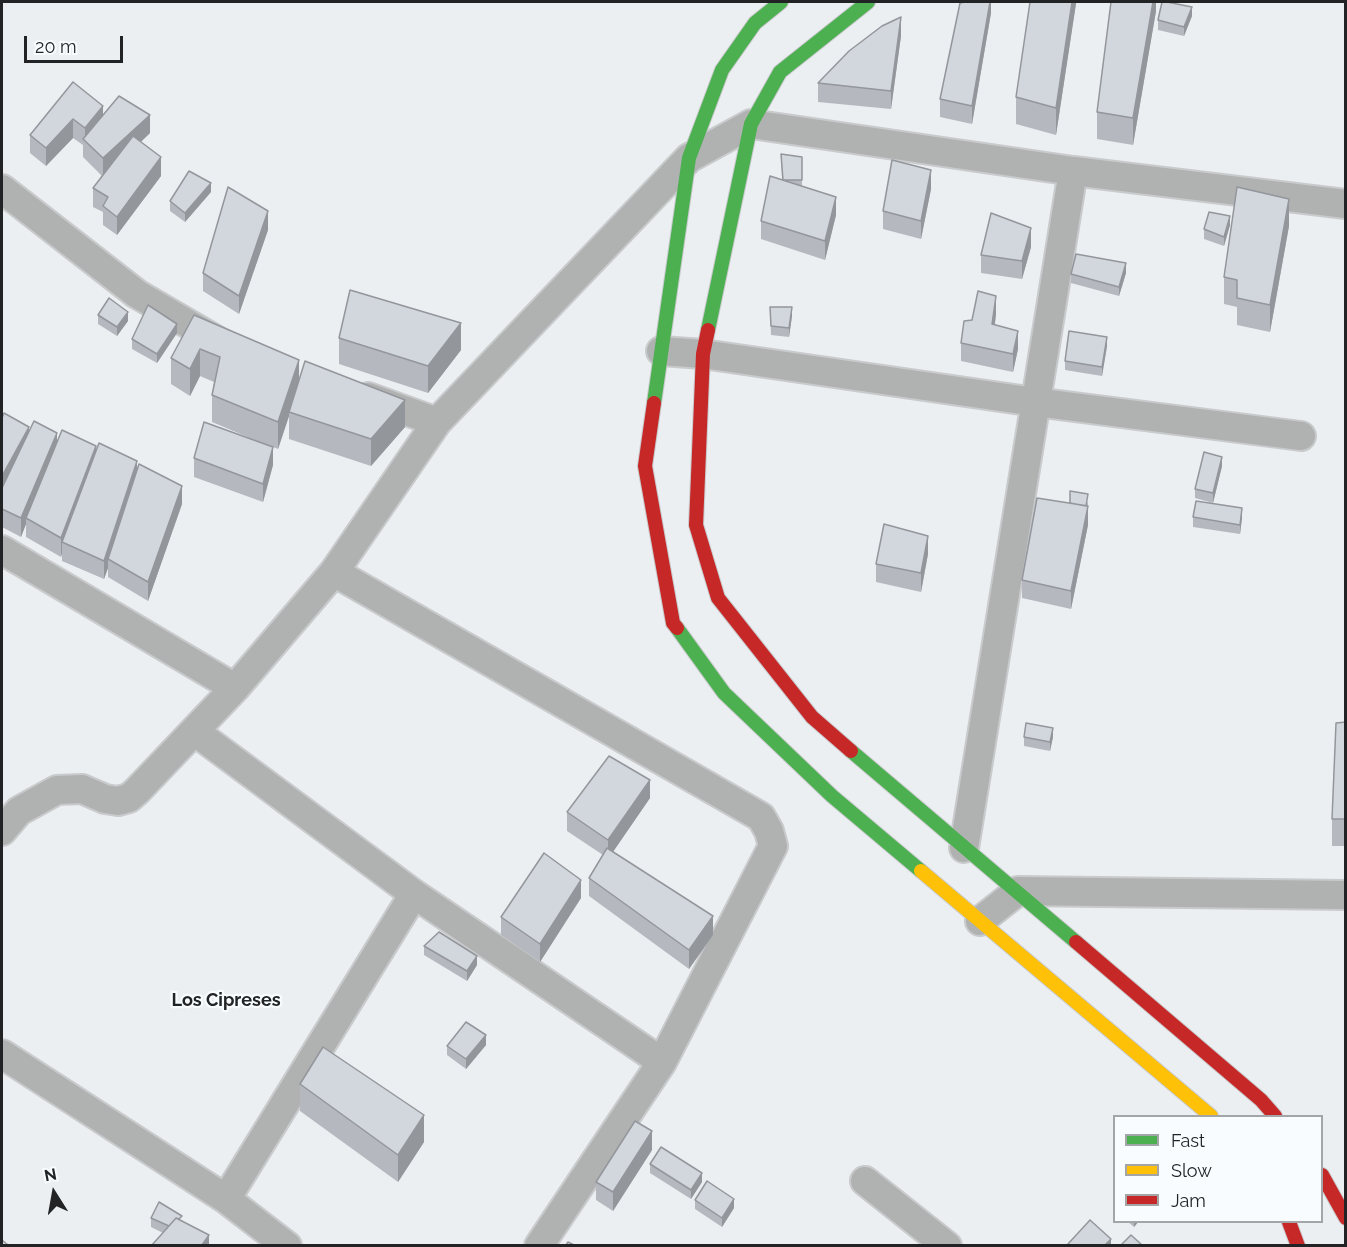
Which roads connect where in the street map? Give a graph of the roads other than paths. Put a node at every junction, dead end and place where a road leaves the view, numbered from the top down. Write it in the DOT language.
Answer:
graph roads {
  1 [pos="782,2"];
  2 [pos="868,2"];
  3 [pos="750,124"];
  4 [pos="689,158"];
  5 [pos="1073,171"];
  6 [pos="2,189"];
  7 [pos="1346,204"];
  8 [pos="661,351"];
  9 [pos="247,353"];
  10 [pos="703,354"];
  11 [pos="348,389"];
  12 [pos="1035,402"];
  13 [pos="437,422"];
  14 [pos="1301,436"];
  15 [pos="2,550"];
  16 [pos="334,572"];
  17 [pos="235,688"];
  18 [pos="194,731"];
  19 [pos="2,831"];
  20 [pos="964,848"];
  21 [pos="1018,891"];
  22 [pos="414,894"];
  23 [pos="1346,895"];
  24 [pos="980,921"];
  25 [pos="2,1054"];
  26 [pos="662,1062"];
  27 [pos="1209,1115"];
  28 [pos="1274,1115"];
  29 [pos="1323,1176"];
  30 [pos="865,1181"];
  31 [pos="226,1199"];
  32 [pos="1346,1218"];
  33 [pos="1290,1223"];
  34 [pos="287,1245"];
  35 [pos="539,1245"];
  36 [pos="947,1245"];
  37 [pos="1298,1245"];
  1 -- 4 [label="main road"];
  2 -- 3 [label="main road"];
  3 -- 4 [label="street"];
  3 -- 5 [label="street"];
  3 -- 10 [label="main road"];
  4 -- 8 [label="main road"];
  4 -- 13 [label="street"];
  5 -- 7 [label="street"];
  5 -- 12 [label="street"];
  6 -- 9 [label="street"];
  8 -- 10 [label="street"];
  8 -- 24 [label="main road"];
  10 -- 12 [label="street"];
  10 -- 20 [label="main road"];
  11 -- 13 [label="street"];
  12 -- 14 [label="street"];
  12 -- 20 [label="street"];
  13 -- 16 [label="street"];
  15 -- 17 [label="street"];
  16 -- 17 [label="street"];
  16 -- 26 [label="street"];
  17 -- 18 [label="street"];
  18 -- 19 [label="street"];
  18 -- 22 [label="street"];
  20 -- 21 [label="main road"];
  21 -- 23 [label="street"];
  21 -- 24 [label="street"];
  21 -- 28 [label="main road"];
  22 -- 26 [label="street"];
  22 -- 31 [label="street"];
  24 -- 27 [label="main road"];
  25 -- 31 [label="street"];
  26 -- 35 [label="street"];
  29 -- 32 [label="main road"];
  30 -- 36 [label="street"];
  31 -- 34 [label="street"];
  33 -- 37 [label="main road"];
}
